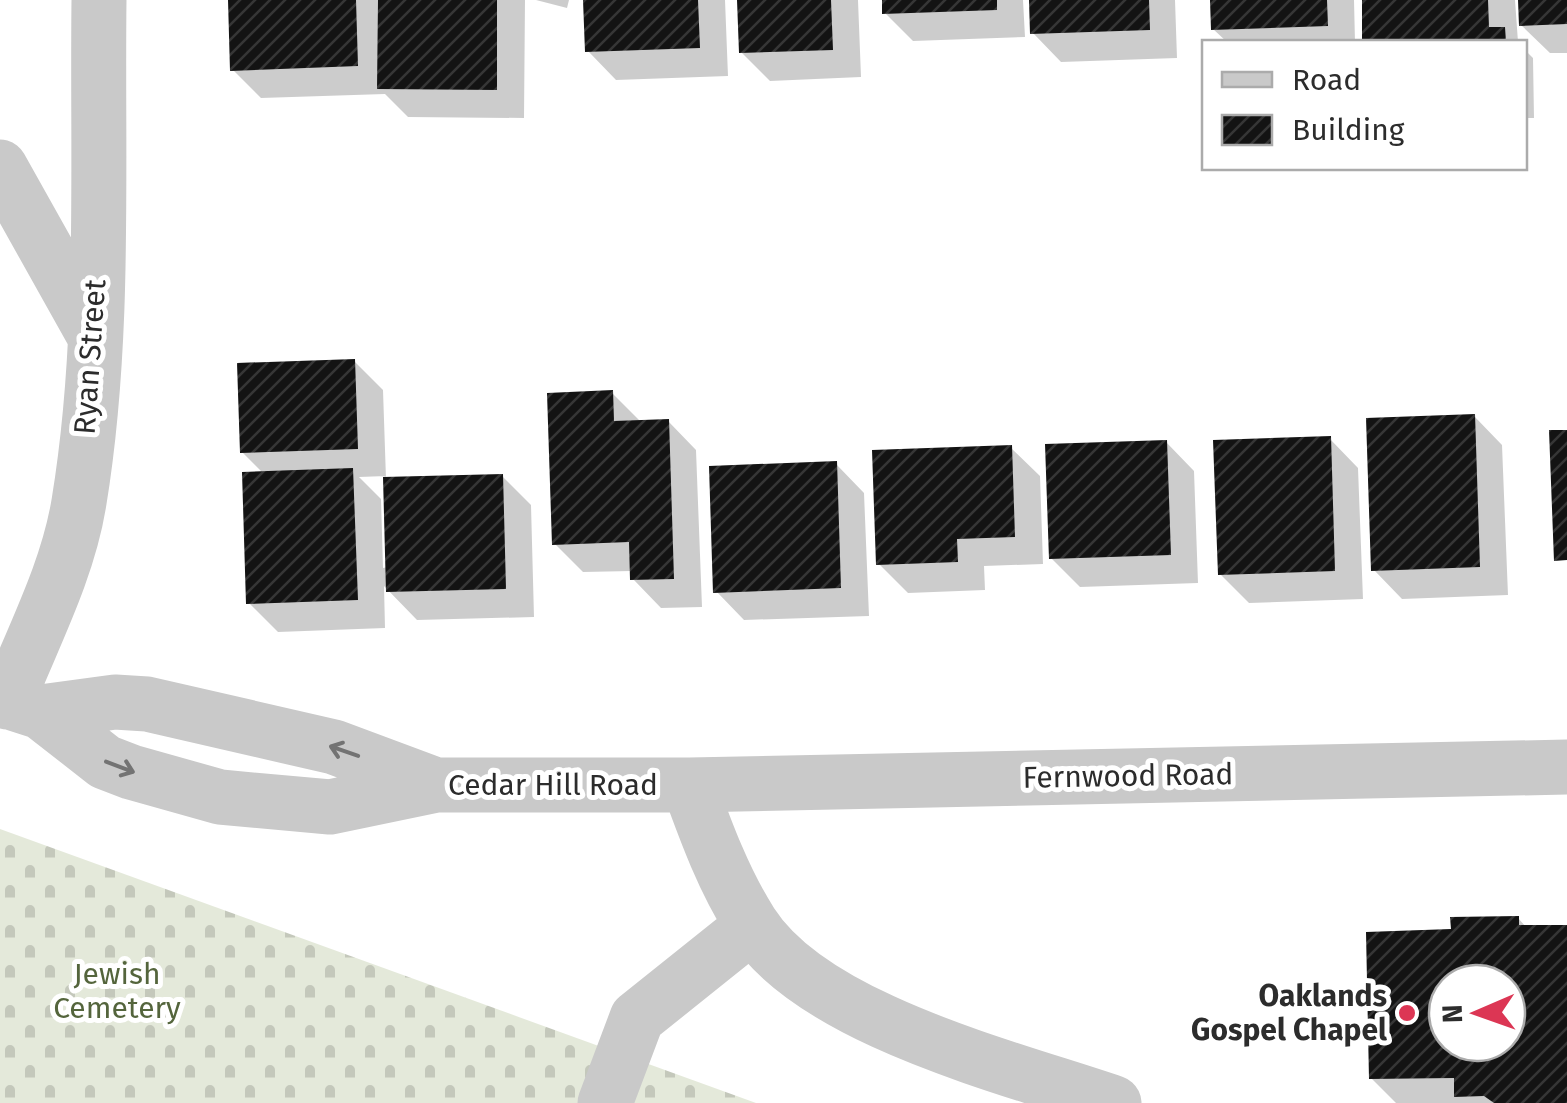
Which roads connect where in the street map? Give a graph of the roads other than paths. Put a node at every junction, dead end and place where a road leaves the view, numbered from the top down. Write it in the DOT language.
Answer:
graph roads {
  1 [pos="100,0"];
  2 [pos="0,167"];
  3 [pos="94,335"];
  4 [pos="16,704"];
  5 [pos="1567,767"];
  6 [pos="436,785"];
  7 [pos="689,785"];
  8 [pos="752,926"];
  9 [pos="604,1103"];
  10 [pos="1114,1103"];
  1 -- 3 [label="street, Ryan Street"];
  2 -- 3 [label="street"];
  3 -- 4 [label="street, Ryan Street"];
  6 -- 4 [label="street, one-way"];
  4 -- 6 [label="street, Cedar Hill Road, one-way"];
  5 -- 7 [label="street, Fernwood Road"];
  6 -- 7 [label="street, Cedar Hill Road"];
  7 -- 8 [label="street, Cedar Hill Road"];
  8 -- 9 [label="street"];
  8 -- 10 [label="street, Cedar Hill Road"];
}
